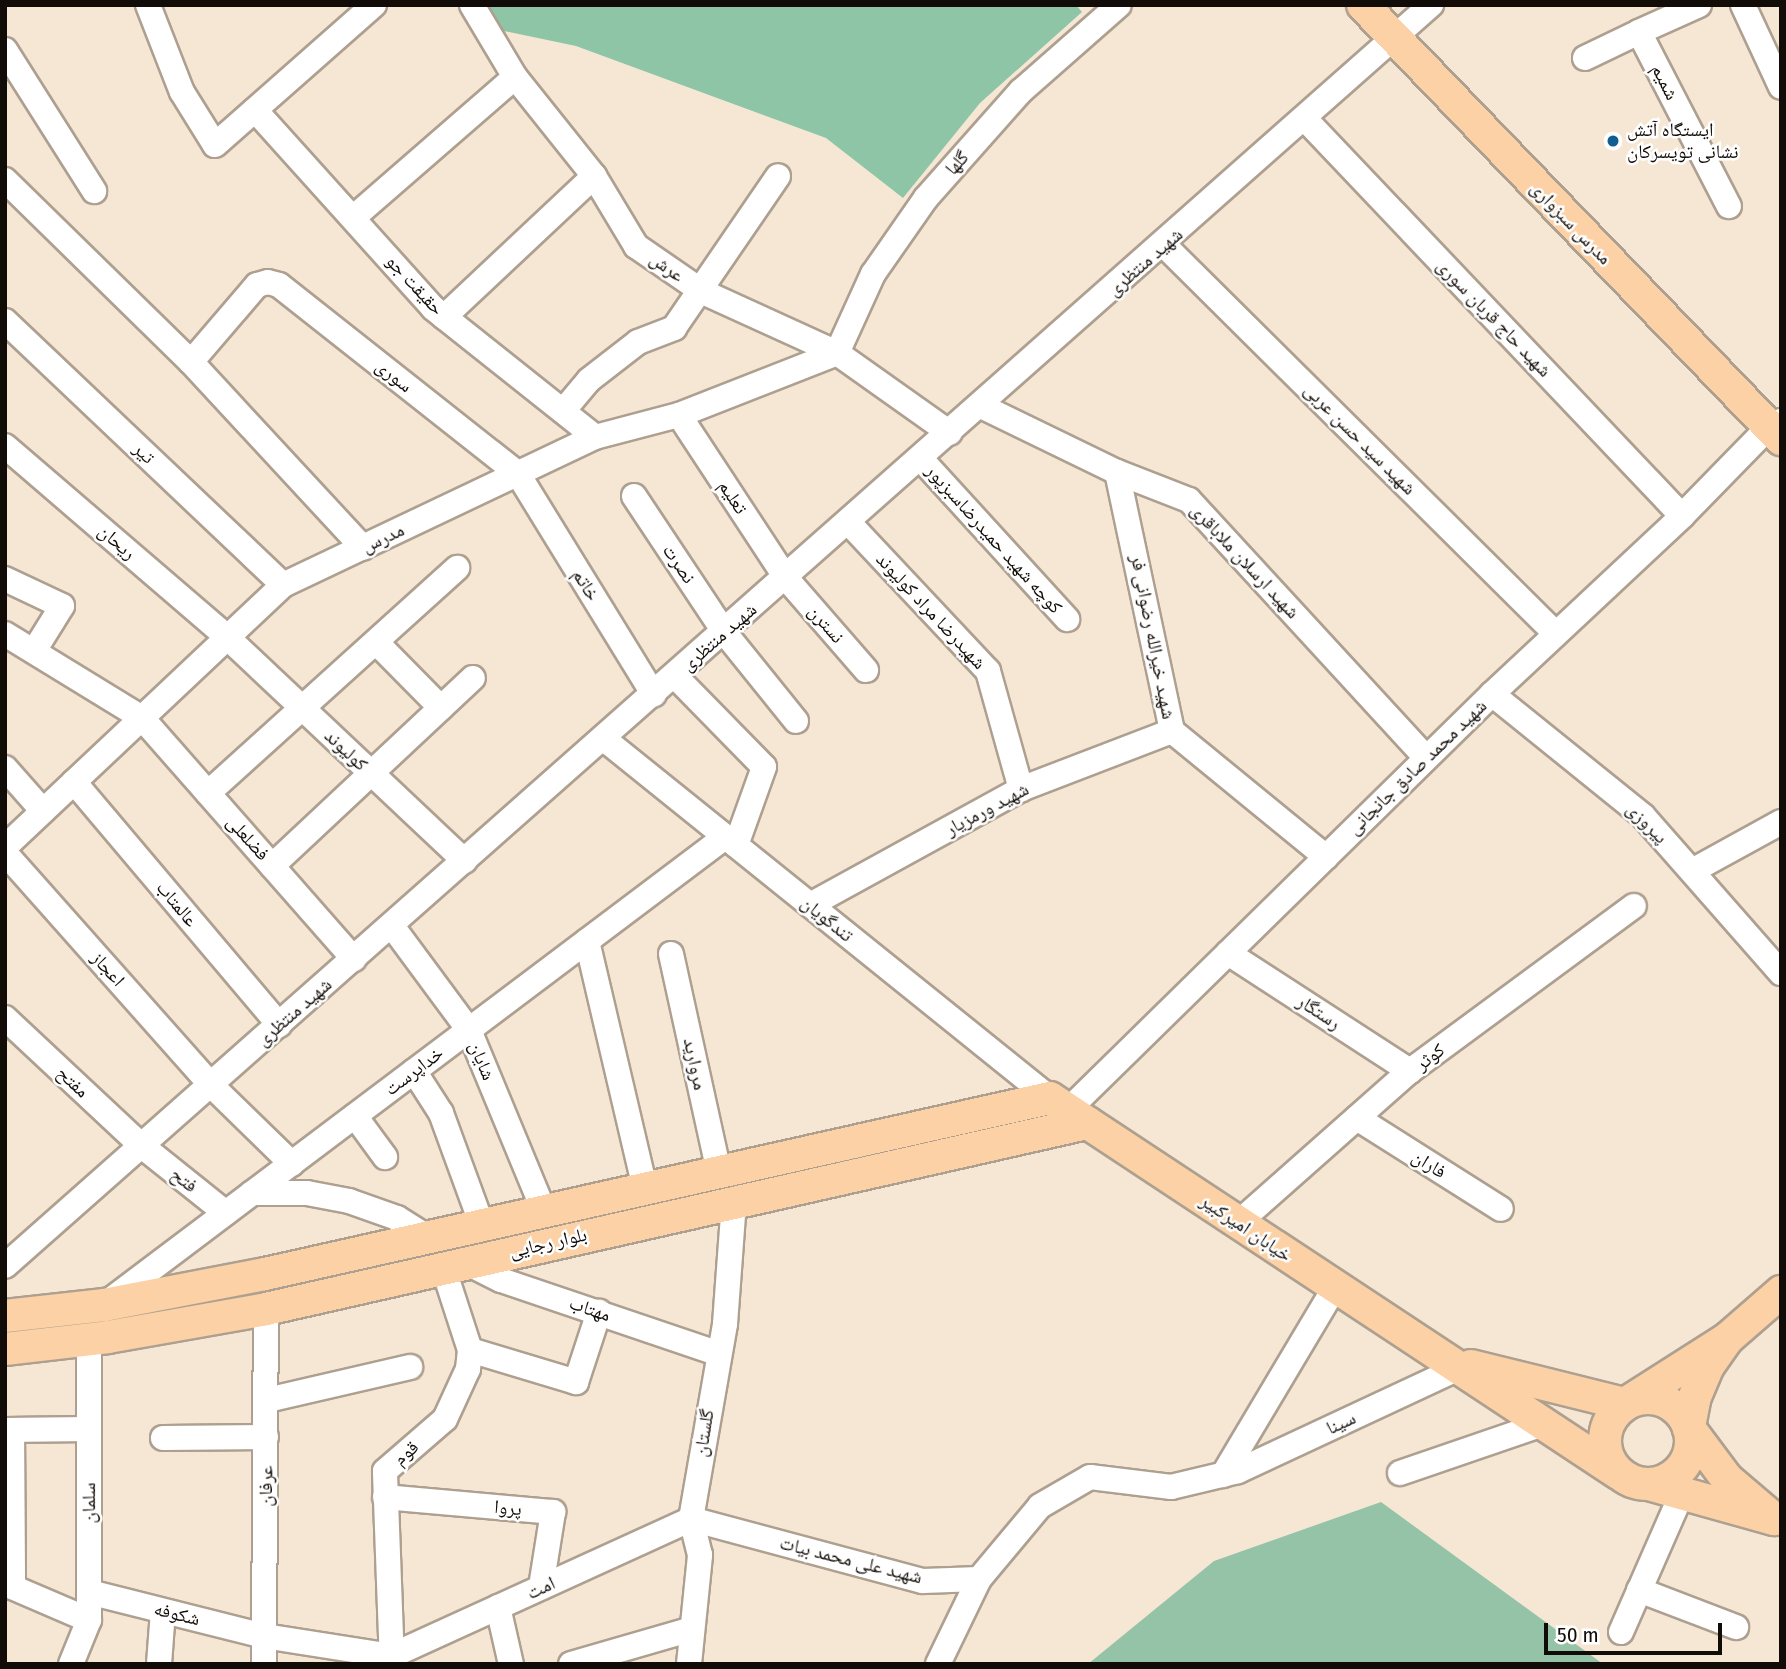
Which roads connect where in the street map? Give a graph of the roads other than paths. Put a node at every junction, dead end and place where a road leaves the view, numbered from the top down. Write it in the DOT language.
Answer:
graph roads {
  1 [pos="148,5"];
  2 [pos="374,5"];
  3 [pos="472,5"];
  4 [pos="1119,5"];
  5 [pos="1363,5"];
  6 [pos="1431,5"];
  7 [pos="1699,5"];
  8 [pos="1743,5"];
  9 [pos="1674,10"];
  10 [pos="1639,32"];
  11 [pos="1395,41"];
  12 [pos="5,50"];
  13 [pos="1585,58"];
  14 [pos="515,77"];
  15 [pos="1781,87"];
  16 [pos="255,110"];
  17 [pos="1306,120"];
  18 [pos="594,176"];
  19 [pos="778,176"];
  20 [pos="5,180"];
  21 [pos="94,191"];
  22 [pos="1730,206"];
  23 [pos="354,218"];
  24 [pos="1164,245"];
  25 [pos="703,292"];
  26 [pos="444,317"];
  27 [pos="5,321"];
  28 [pos="837,353"];
  29 [pos="191,362"];
  30 [pos="981,406"];
  31 [pos="563,411"];
  32 [pos="679,415"];
  33 [pos="1777,429"];
  34 [pos="950,433"];
  35 [pos="596,437"];
  36 [pos="5,446"];
  37 [pos="921,459"];
  38 [pos="1117,472"];
  39 [pos="518,474"];
  40 [pos="634,496"];
  41 [pos="1682,516"];
  42 [pos="849,523"];
  43 [pos="362,548"];
  44 [pos="457,568"];
  45 [pos="786,578"];
  46 [pos="5,579"];
  47 [pos="283,586"];
  48 [pos="1067,619"];
  49 [pos="725,632"];
  50 [pos="5,634"];
  51 [pos="1556,634"];
  52 [pos="228,638"];
  53 [pos="377,643"];
  54 [pos="34,651"];
  55 [pos="866,670"];
  56 [pos="675,676"];
  57 [pos="473,678"];
  58 [pos="1492,694"];
  59 [pos="654,695"];
  60 [pos="441,708"];
  61 [pos="305,710"];
  62 [pos="142,718"];
  63 [pos="796,721"];
  64 [pos="1172,731"];
  65 [pos="604,739"];
  66 [pos="1426,758"];
  67 [pos="5,768"];
  68 [pos="371,772"];
  69 [pos="74,782"];
  70 [pos="1021,789"];
  71 [pos="208,793"];
  72 [pos="43,811"];
  73 [pos="1781,822"];
  74 [pos="730,841"];
  75 [pos="5,847"];
  76 [pos="5,853"];
  77 [pos="1326,856"];
  78 [pos="465,861"];
  79 [pos="272,866"];
  80 [pos="1692,871"];
  81 [pos="810,905"];
  82 [pos="1634,906"];
  83 [pos="392,926"];
  84 [pos="587,941"];
  85 [pos="1228,953"];
  86 [pos="671,954"];
  87 [pos="355,959"];
  88 [pos="1781,974"];
  89 [pos="5,1018"];
  90 [pos="279,1025"];
  91 [pos="469,1030"];
  92 [pos="414,1071"];
  93 [pos="1410,1072"];
  94 [pos="211,1085"];
  95 [pos="1068,1110"];
  96 [pos="355,1116"];
  97 [pos="1357,1118"];
  98 [pos="142,1146"];
  99 [pos="386,1157"];
  100 [pos="292,1164"];
  101 [pos="719,1173"];
  102 [pos="645,1189"];
  103 [pos="252,1193"];
  104 [pos="734,1201"];
  105 [pos="1501,1209"];
  106 [pos="544,1211"];
  107 [pos="226,1213"];
  108 [pos="1238,1223"];
  109 [pos="482,1225"];
  110 [pos="428,1237"];
  111 [pos="454,1264"];
  112 [pos="5,1266"];
  113 [pos="210,1285"];
  114 [pos="1335,1287"];
  115 [pos="1781,1292"];
  116 [pos="104,1305"];
  117 [pos="266,1308"];
  118 [pos="599,1312"];
  119 [pos="5,1317"];
  120 [pos="214,1318"];
  121 [pos="89,1339"];
  122 [pos="1727,1339"];
  123 [pos="5,1349"];
  124 [pos="470,1350"];
  125 [pos="717,1353"];
  126 [pos="1450,1364"];
  127 [pos="410,1367"];
  128 [pos="267,1400"];
  129 [pos="1625,1405"];
  130 [pos="1544,1424"];
  131 [pos="89,1429"];
  132 [pos="1689,1429"];
  133 [pos="9,1430"];
  134 [pos="266,1437"];
  135 [pos="163,1438"];
  136 [pos="1400,1473"];
  137 [pos="1618,1473"];
  138 [pos="1223,1475"];
  139 [pos="1649,1484"];
  140 [pos="1682,1493"];
  141 [pos="386,1497"];
  142 [pos="691,1519"];
  143 [pos="1778,1520"];
  144 [pos="979,1579"];
  145 [pos="9,1586"];
  146 [pos="541,1587"];
  147 [pos="1639,1590"];
  148 [pos="89,1592"];
  149 [pos="498,1607"];
  150 [pos="163,1611"];
  151 [pos="89,1620"];
  152 [pos="1735,1627"];
  153 [pos="692,1629"];
  154 [pos="1621,1632"];
  155 [pos="264,1636"];
  156 [pos="391,1660"];
  157 [pos="71,1664"];
  158 [pos="159,1664"];
  159 [pos="264,1664"];
  160 [pos="511,1664"];
  161 [pos="571,1664"];
  162 [pos="689,1664"];
  163 [pos="938,1664"];
  1 -- 16 [label="street"];
  2 -- 16 [label="street"];
  3 -- 14 [label="street, عرش"];
  4 -- 28 [label="street, گلها"];
  5 -- 11 [label="main road, مدرس سبزواری"];
  6 -- 11 [label="street, شهید منتظری"];
  7 -- 9 [label="street"];
  8 -- 15 [label="street"];
  9 -- 10 [label="street"];
  10 -- 13 [label="street"];
  10 -- 22 [label="street, شمیم"];
  11 -- 17 [label="street, شهید منتظری"];
  11 -- 33 [label="main road, مدرس سبزواری"];
  12 -- 21 [label="street"];
  14 -- 18 [label="street, عرش"];
  14 -- 23 [label="street"];
  16 -- 23 [label="street, حقیقت جو"];
  17 -- 24 [label="street, شهید منتظری"];
  17 -- 41 [label="street, شهید حاج قربان سوری"];
  18 -- 25 [label="street, عرش"];
  18 -- 26 [label="street"];
  19 -- 25 [label="street"];
  20 -- 29 [label="street"];
  23 -- 26 [label="street, حقیقت جو"];
  24 -- 30 [label="street, شهید منتظری"];
  24 -- 51 [label="street, شهید سید حسن عربی"];
  25 -- 28 [label="street, عرش"];
  25 -- 31 [label="street"];
  26 -- 31 [label="street, حقیقت جو"];
  27 -- 47 [label="street, تیر"];
  28 -- 32 [label="street, مدرس"];
  28 -- 34 [label="street, عرش"];
  29 -- 39 [label="street, سوری"];
  29 -- 43 [label="street"];
  30 -- 34 [label="street, شهید منتظری"];
  30 -- 38 [label="street, شهید ارسلان ملاباقری"];
  31 -- 35 [label="street, حقیقت جو"];
  32 -- 35 [label="street, مدرس"];
  32 -- 45 [label="street, تعلیم"];
  33 -- 41 [label="street, شهید محمد صادق جانجانی"];
  34 -- 37 [label="street, شهید منتظری"];
  35 -- 39 [label="street, مدرس"];
  36 -- 52 [label="street, ریحان"];
  37 -- 42 [label="street, شهید منتظری"];
  37 -- 48 [label="street, کوچه شهید حمیدرضاسبزپور"];
  38 -- 64 [label="street, شهید خیرالله رضوانی فر"];
  38 -- 66 [label="street, شهید ارسلان ملاباقری"];
  39 -- 43 [label="street, مدرس"];
  39 -- 59 [label="street, خاتم"];
  40 -- 49 [label="street, نصرت"];
  41 -- 51 [label="street, شهید محمد صادق جانجانی"];
  42 -- 45 [label="street, شهید منتظری"];
  42 -- 70 [label="street, شهیدرضا مراد کولیوند"];
  43 -- 47 [label="street, مدرس"];
  44 -- 53 [label="street"];
  45 -- 49 [label="street, شهید منتظری"];
  45 -- 55 [label="street, نسترن"];
  46 -- 54 [label="street"];
  47 -- 52 [label="street, مدرس"];
  49 -- 56 [label="street, شهید منتظری"];
  49 -- 63 [label="street"];
  50 -- 54 [label="street, فضلعلی"];
  51 -- 58 [label="street, شهید محمد صادق جانجانی"];
  52 -- 61 [label="street, کولیوند"];
  52 -- 62 [label="street, مدرس"];
  53 -- 60 [label="street"];
  53 -- 61 [label="street"];
  54 -- 62 [label="street, فضلعلی"];
  56 -- 59 [label="street, شهید منتظری"];
  56 -- 74 [label="street"];
  57 -- 60 [label="street"];
  58 -- 66 [label="street, شهید محمد صادق جانجانی"];
  58 -- 80 [label="street, پیروزی"];
  59 -- 65 [label="street, شهید منتظری"];
  60 -- 68 [label="street"];
  61 -- 68 [label="street, کولیوند"];
  61 -- 71 [label="street"];
  62 -- 69 [label="street, مدرس"];
  62 -- 71 [label="street, فضلعلی"];
  64 -- 70 [label="street, شهید ورمزیار"];
  64 -- 77 [label="street, شهید خیرالله رضوانی فر"];
  65 -- 74 [label="street, تندگویان"];
  65 -- 78 [label="street, شهید منتظری"];
  66 -- 77 [label="street, شهید محمد صادق جانجانی"];
  67 -- 72 [label="street"];
  68 -- 78 [label="street, کولیوند"];
  68 -- 79 [label="street"];
  69 -- 72 [label="street, مدرس"];
  69 -- 90 [label="street, عالمتاب"];
  70 -- 81 [label="street, شهید ورمزیار"];
  71 -- 79 [label="street, فضلعلی"];
  72 -- 75 [label="street, مدرس"];
  73 -- 80 [label="street"];
  74 -- 81 [label="street, تندگویان"];
  74 -- 84 [label="street, خداپرست"];
  76 -- 94 [label="street, اعجاز"];
  77 -- 85 [label="street, شهید محمد صادق جانجانی"];
  78 -- 83 [label="street, شهید منتظری"];
  79 -- 87 [label="street, فضلعلی"];
  80 -- 88 [label="street, پیروزی"];
  81 -- 95 [label="street, تندگویان"];
  82 -- 93 [label="street, کوثر"];
  83 -- 87 [label="street, شهید منتظری"];
  83 -- 91 [label="street, شایان"];
  84 -- 91 [label="street, خداپرست"];
  84 -- 102 [label="street"];
  85 -- 93 [label="street, رستگار"];
  85 -- 95 [label="street, شهید محمد صادق جانجانی"];
  86 -- 101 [label="street, مروارید"];
  87 -- 90 [label="street, شهید منتظری"];
  89 -- 98 [label="street, مفتح"];
  90 -- 94 [label="street, شهید منتظری"];
  91 -- 92 [label="street, خداپرست"];
  91 -- 106 [label="street, شایان"];
  92 -- 96 [label="street, خداپرست"];
  92 -- 109 [label="street"];
  93 -- 97 [label="street, کوثر"];
  94 -- 98 [label="street, شهید منتظری"];
  94 -- 100 [label="street, اعجاز"];
  95 -- 101 [label="main road, بلوار رجایی"];
  95 -- 104 [label="main road, بلوار رجایی"];
  95 -- 108 [label="main road, خیابان امیرکبیر"];
  96 -- 99 [label="street"];
  96 -- 100 [label="street, خداپرست"];
  97 -- 105 [label="street, فاران"];
  97 -- 108 [label="street, کوثر"];
  98 -- 107 [label="street, فتح"];
  98 -- 112 [label="street, شهید منتظری"];
  100 -- 103 [label="street, خداپرست"];
  101 -- 102 [label="main road, بلوار رجایی"];
  102 -- 106 [label="main road, بلوار رجایی"];
  103 -- 107 [label="street, خداپرست"];
  103 -- 110 [label="street"];
  104 -- 111 [label="main road, بلوار رجایی"];
  104 -- 125 [label="street, گلستان"];
  106 -- 109 [label="main road, بلوار رجایی"];
  107 -- 116 [label="street, خداپرست"];
  108 -- 114 [label="main road, خیابان امیرکبیر"];
  109 -- 110 [label="main road, بلوار رجایی"];
  110 -- 113 [label="main road, بلوار رجایی"];
  111 -- 117 [label="main road, بلوار رجایی"];
  111 -- 118 [label="street, مهتاب"];
  111 -- 124 [label="street"];
  113 -- 116 [label="main road, بلوار رجایی"];
  113 -- 120 [label="main road"];
  114 -- 126 [label="main road, خیابان امیرکبیر"];
  114 -- 138 [label="street"];
  115 -- 122 [label="main road"];
  116 -- 119 [label="main road, بلوار رجایی"];
  117 -- 120 [label="main road, بلوار رجایی"];
  117 -- 128 [label="street, عرفان"];
  118 -- 124 [label="street"];
  118 -- 125 [label="street, مهتاب"];
  120 -- 121 [label="main road, بلوار رجایی"];
  121 -- 123 [label="main road, بلوار رجایی"];
  121 -- 131 [label="street, سلمان"];
  122 -- 129 [label="main road"];
  122 -- 132 [label="main road"];
  124 -- 141 [label="street, قوم"];
  125 -- 142 [label="street, گلستان"];
  126 -- 129 [label="main road"];
  126 -- 130 [label="main road, خیابان امیرکبیر"];
  126 -- 138 [label="street, سینا"];
  127 -- 128 [label="street"];
  128 -- 134 [label="street, عرفان"];
  129 -- 132 [label="main road"];
  129 -- 137 [label="main road"];
  130 -- 136 [label="street"];
  130 -- 137 [label="main road, خیابان امیرکبیر"];
  131 -- 133 [label="street"];
  131 -- 148 [label="street, سلمان"];
  132 -- 139 [label="main road"];
  132 -- 143 [label="main road"];
  133 -- 145 [label="street"];
  134 -- 135 [label="street"];
  134 -- 155 [label="street, عرفان"];
  137 -- 139 [label="main road"];
  138 -- 144 [label="street"];
  139 -- 140 [label="main road"];
  140 -- 143 [label="main road"];
  140 -- 147 [label="street"];
  141 -- 146 [label="street, پروا"];
  141 -- 156 [label="street, قوم"];
  142 -- 144 [label="street, شهید علی محمد بیات"];
  142 -- 146 [label="street, امت"];
  142 -- 153 [label="street, گلستان"];
  144 -- 163 [label="street"];
  145 -- 151 [label="street"];
  146 -- 149 [label="street, امت"];
  147 -- 152 [label="street"];
  147 -- 154 [label="street"];
  148 -- 150 [label="street, شکوفه"];
  148 -- 151 [label="street, سلمان"];
  149 -- 156 [label="street, امت"];
  149 -- 160 [label="street"];
  150 -- 155 [label="street, شکوفه"];
  150 -- 158 [label="street"];
  151 -- 157 [label="street, سلمان"];
  153 -- 161 [label="street"];
  153 -- 162 [label="street, گلستان"];
  155 -- 156 [label="street"];
  155 -- 159 [label="street, عرفان"];
}
